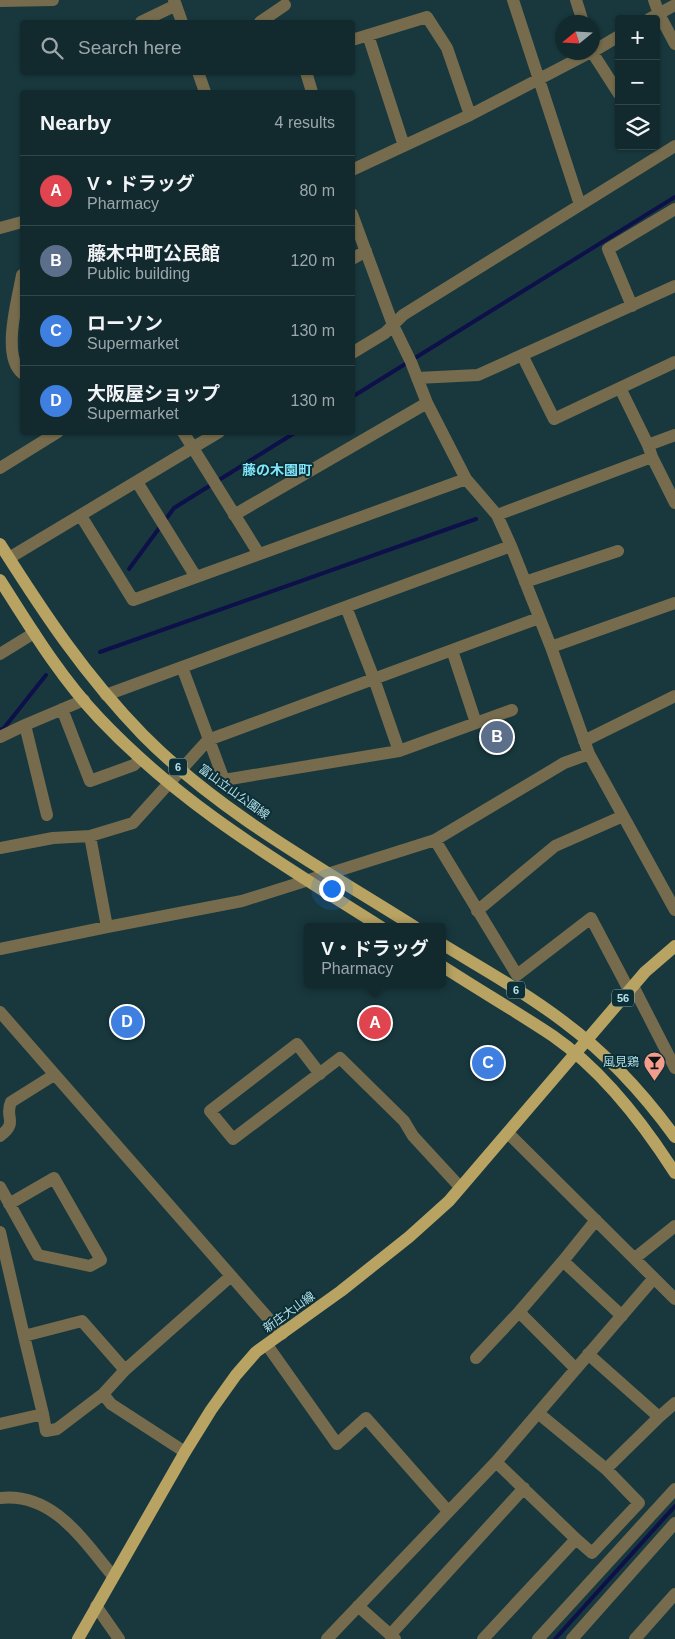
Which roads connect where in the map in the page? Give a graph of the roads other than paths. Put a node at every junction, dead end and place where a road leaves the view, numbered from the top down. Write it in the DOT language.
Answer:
graph roads {
  1 [pos="54,0"];
  2 [pos="513,0"];
  3 [pos="576,0"];
  4 [pos="654,0"];
  5 [pos="0,1"];
  6 [pos="175,2"];
  7 [pos="285,5"];
  8 [pos="675,5"];
  9 [pos="581,15"];
  10 [pos="654,15"];
  11 [pos="656,15"];
  12 [pos="144,20"];
  13 [pos="181,20"];
  14 [pos="263,20"];
  15 [pos="660,24"];
  16 [pos="368,35"];
  17 [pos="615,38"];
  18 [pos="355,39"];
  19 [pos="675,44"];
  20 [pos="600,47"];
  21 [pos="577,60"];
  22 [pos="597,60"];
  23 [pos="199,75"];
  24 [pos="307,75"];
  25 [pos="539,81"];
  26 [pos="615,88"];
  27 [pos="204,90"];
  28 [pos="311,90"];
  29 [pos="470,115"];
  30 [pos="404,146"];
  31 [pos="675,146"];
  32 [pos="655,152"];
  33 [pos="355,169"];
  34 [pos="580,205"];
  35 [pos="675,209"];
  36 [pos="355,222"];
  37 [pos="20,223"];
  38 [pos="0,228"];
  39 [pos="366,251"];
  40 [pos="355,257"];
  41 [pos="20,285"];
  42 [pos="675,286"];
  43 [pos="632,306"];
  44 [pos="393,325"];
  45 [pos="355,351"];
  46 [pos="522,355"];
  47 [pos="675,362"];
  48 [pos="20,371"];
  49 [pos="417,378"];
  50 [pos="620,388"];
  51 [pos="427,403"];
  52 [pos="53,435"];
  53 [pos="186,435"];
  54 [pos="214,435"];
  55 [pos="675,435"];
  56 [pos="193,448"];
  57 [pos="650,451"];
  58 [pos="0,468"];
  59 [pos="466,479"];
  60 [pos="137,482"];
  61 [pos="675,503"];
  62 [pos="234,515"];
  63 [pos="497,515"];
  64 [pos="81,516"];
  65 [pos="0,544"];
  66 [pos="511,546"];
  67 [pos="618,552"];
  68 [pos="258,554"];
  69 [pos="9,558"];
  70 [pos="196,577"];
  71 [pos="0,580"];
  72 [pos="525,582"];
  73 [pos="675,603"];
  74 [pos="346,607"];
  75 [pos="539,618"];
  76 [pos="34,633"];
  77 [pos="551,647"];
  78 [pos="452,650"];
  79 [pos="0,654"];
  80 [pos="182,667"];
  81 [pos="374,679"];
  82 [pos="106,695"];
  83 [pos="675,696"];
  84 [pos="84,700"];
  85 [pos="62,709"];
  86 [pos="512,710"];
  87 [pos="476,723"];
  88 [pos="25,725"];
  89 [pos="0,737"];
  90 [pos="208,740"];
  91 [pos="584,741"];
  92 [pos="399,751"];
  93 [pos="589,754"];
  94 [pos="140,759"];
  95 [pos="181,769"];
  96 [pos="167,783"];
  97 [pos="47,814"];
  98 [pos="623,816"];
  99 [pos="90,836"];
  100 [pos="435,840"];
  101 [pos="0,848"];
  102 [pos="329,873"];
  103 [pos="306,879"];
  104 [pos="675,910"];
  105 [pos="478,911"];
  106 [pos="375,923"];
  107 [pos="409,923"];
  108 [pos="107,927"];
  109 [pos="675,946"];
  110 [pos="446,947"];
  111 [pos="0,949"];
  112 [pos="446,969"];
  113 [pos="631,988"];
  114 [pos="0,1012"];
  115 [pos="586,1040"];
  116 [pos="574,1054"];
  117 [pos="675,1068"];
  118 [pos="54,1074"];
  119 [pos="320,1074"];
  120 [pos="508,1133"];
  121 [pos="0,1136"];
  122 [pos="675,1137"];
  123 [pos="675,1173"];
  124 [pos="0,1188"];
  125 [pos="460,1188"];
  126 [pos="9,1204"];
  127 [pos="596,1220"];
  128 [pos="675,1226"];
  129 [pos="0,1232"];
  130 [pos="635,1258"];
  131 [pos="563,1261"];
  132 [pos="231,1276"];
  133 [pos="654,1278"];
  134 [pos="675,1299"];
  135 [pos="519,1312"];
  136 [pos="622,1316"];
  137 [pos="282,1334"];
  138 [pos="24,1336"];
  139 [pos="267,1345"];
  140 [pos="588,1354"];
  141 [pos="476,1358"];
  142 [pos="576,1369"];
  143 [pos="125,1370"];
  144 [pos="103,1394"];
  145 [pos="675,1403"];
  146 [pos="538,1413"];
  147 [pos="43,1414"];
  148 [pos="659,1417"];
  149 [pos="0,1424"];
  150 [pos="185,1452"];
  151 [pos="496,1462"];
  152 [pos="606,1469"];
  153 [pos="524,1488"];
  154 [pos="675,1489"];
  155 [pos="0,1498"];
  156 [pos="448,1511"];
  157 [pos="674,1525"];
  158 [pos="576,1539"];
  159 [pos="113,1576"];
  160 [pos="675,1594"];
  161 [pos="96,1606"];
  162 [pos="358,1606"];
  163 [pos="392,1637"];
  164 [pos="78,1639"];
  165 [pos="119,1639"];
  166 [pos="327,1639"];
  167 [pos="483,1639"];
  168 [pos="538,1639"];
  169 [pos="572,1639"];
  170 [pos="635,1639"];
  1 -- 5 [label="street"];
  2 -- 25 [label="street"];
  3 -- 9 [label="street"];
  4 -- 10 [label="street"];
  6 -- 12 [label="street"];
  6 -- 13 [label="street"];
  7 -- 14 [label="street"];
  8 -- 11 [label="street"];
  15 -- 19 [label="street"];
  16 -- 18 [label="street"];
  16 -- 29 [label="street"];
  16 -- 30 [label="street"];
  17 -- 20 [label="street"];
  21 -- 25 [label="street"];
  22 -- 26 [label="street"];
  23 -- 27 [label="street"];
  24 -- 28 [label="street"];
  25 -- 29 [label="street"];
  25 -- 34 [label="street"];
  29 -- 30 [label="street"];
  30 -- 33 [label="street"];
  31 -- 32 [label="street"];
  32 -- 34 [label="street"];
  34 -- 44 [label="street"];
  35 -- 43 [label="street"];
  36 -- 39 [label="street"];
  37 -- 38 [label="street"];
  39 -- 40 [label="street"];
  39 -- 44 [label="street"];
  41 -- 48 [label="street"];
  42 -- 43 [label="street"];
  43 -- 46 [label="street"];
  44 -- 45 [label="street"];
  44 -- 49 [label="street"];
  46 -- 49 [label="street"];
  46 -- 50 [label="street"];
  47 -- 50 [label="street"];
  49 -- 51 [label="street"];
  50 -- 57 [label="street"];
  51 -- 59 [label="street"];
  51 -- 62 [label="street"];
  52 -- 58 [label="street"];
  53 -- 56 [label="street"];
  54 -- 56 [label="street"];
  55 -- 57 [label="street"];
  56 -- 60 [label="street"];
  56 -- 62 [label="street"];
  57 -- 61 [label="street"];
  57 -- 63 [label="street"];
  59 -- 63 [label="street"];
  59 -- 68 [label="street"];
  60 -- 64 [label="street"];
  60 -- 70 [label="street"];
  62 -- 68 [label="street"];
  63 -- 66 [label="street"];
  64 -- 69 [label="street"];
  64 -- 70 [label="street"];
  65 -- 69 [label="main road, 富山立山公園線 / 6"];
  66 -- 72 [label="street"];
  66 -- 74 [label="street"];
  67 -- 72 [label="street"];
  68 -- 70 [label="street"];
  69 -- 82 [label="main road, 富山立山公園線 / 6"];
  71 -- 76 [label="main road, 6"];
  72 -- 75 [label="street"];
  73 -- 77 [label="street"];
  74 -- 80 [label="street"];
  74 -- 81 [label="street"];
  75 -- 77 [label="street"];
  75 -- 78 [label="street"];
  76 -- 79 [label="street"];
  76 -- 84 [label="main road, 6"];
  77 -- 91 [label="street"];
  78 -- 81 [label="street"];
  78 -- 87 [label="street"];
  80 -- 82 [label="street"];
  80 -- 90 [label="street"];
  81 -- 90 [label="street"];
  81 -- 92 [label="street"];
  82 -- 95 [label="main road, 富山立山公園線 / 6"];
  83 -- 91 [label="street"];
  84 -- 85 [label="street"];
  84 -- 94 [label="main road, 6"];
  85 -- 88 [label="street"];
  85 -- 94 [label="street"];
  86 -- 87 [label="street"];
  87 -- 92 [label="street"];
  88 -- 89 [label="street"];
  88 -- 97 [label="street"];
  90 -- 92 [label="street"];
  90 -- 95 [label="street"];
  91 -- 93 [label="street"];
  93 -- 98 [label="street"];
  93 -- 100 [label="street"];
  94 -- 96 [label="main road, 6"];
  95 -- 96 [label="street"];
  95 -- 102 [label="main road, 富山立山公園線 / 6"];
  96 -- 99 [label="street"];
  96 -- 103 [label="main road, 6"];
  98 -- 104 [label="street"];
  98 -- 105 [label="street"];
  99 -- 101 [label="street"];
  99 -- 108 [label="street"];
  100 -- 102 [label="street"];
  100 -- 105 [label="street"];
  102 -- 103 [label="street"];
  102 -- 107 [label="main road, 富山立山公園線 / 6"];
  103 -- 106 [label="main road, 6"];
  103 -- 108 [label="street"];
  105 -- 113 [label="street"];
  108 -- 111 [label="street"];
  109 -- 113 [label="main road, 56"];
  110 -- 115 [label="main road, 6"];
  112 -- 116 [label="main road, 6"];
  113 -- 115 [label="main road, 56"];
  113 -- 117 [label="street"];
  114 -- 118 [label="street"];
  115 -- 116 [label="main road, 56"];
  115 -- 122 [label="main road, 6"];
  116 -- 120 [label="main road, 新庄大山線"];
  116 -- 123 [label="main road, 6"];
  118 -- 121 [label="street"];
  118 -- 132 [label="street"];
  119 -- 119 [label="street"];
  119 -- 125 [label="street"];
  120 -- 125 [label="main road, 新庄大山線"];
  120 -- 127 [label="street"];
  124 -- 126 [label="street"];
  125 -- 137 [label="main road, 新庄大山線"];
  126 -- 126 [label="street"];
  127 -- 130 [label="street"];
  127 -- 131 [label="street"];
  128 -- 130 [label="street"];
  129 -- 138 [label="street"];
  130 -- 133 [label="street"];
  131 -- 135 [label="street"];
  131 -- 136 [label="street"];
  132 -- 137 [label="street"];
  132 -- 143 [label="street"];
  133 -- 134 [label="street"];
  133 -- 136 [label="street"];
  135 -- 141 [label="street"];
  135 -- 142 [label="street"];
  136 -- 140 [label="street"];
  137 -- 139 [label="main road, 新庄大山線"];
  138 -- 143 [label="street"];
  138 -- 147 [label="street"];
  139 -- 150 [label="main road, 新庄大山線"];
  139 -- 156 [label="street"];
  140 -- 142 [label="street"];
  140 -- 148 [label="street"];
  142 -- 146 [label="street"];
  143 -- 144 [label="street"];
  144 -- 147 [label="street"];
  144 -- 150 [label="street"];
  145 -- 148 [label="street"];
  146 -- 151 [label="street"];
  146 -- 152 [label="street"];
  147 -- 149 [label="street"];
  148 -- 152 [label="street"];
  150 -- 159 [label="main road, 新庄大山線"];
  151 -- 153 [label="street"];
  151 -- 156 [label="street"];
  152 -- 158 [label="street"];
  153 -- 158 [label="street"];
  153 -- 163 [label="street"];
  154 -- 168 [label="street"];
  155 -- 159 [label="street"];
  156 -- 162 [label="street"];
  157 -- 169 [label="street"];
  158 -- 167 [label="street"];
  159 -- 161 [label="main road, 新庄大山線"];
  160 -- 170 [label="street"];
  161 -- 164 [label="main road, 新庄大山線"];
  161 -- 165 [label="street"];
  162 -- 163 [label="street"];
  162 -- 166 [label="street"];
}
